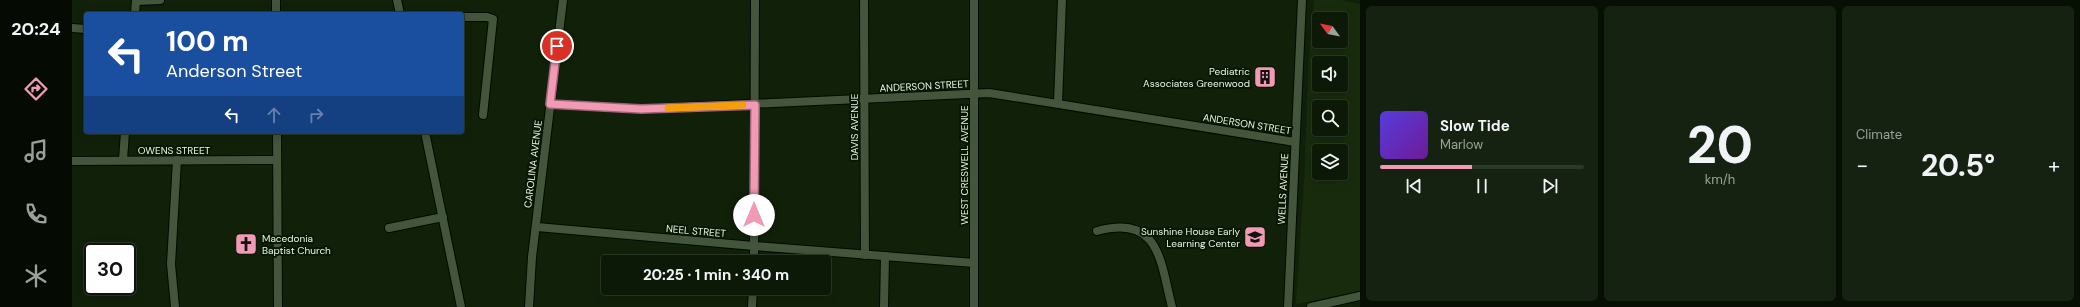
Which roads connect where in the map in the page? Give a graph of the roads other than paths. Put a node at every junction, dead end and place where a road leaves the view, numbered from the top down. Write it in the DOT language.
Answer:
graph roads {
  1 [pos="136,0"];
  2 [pos="160,0"];
  3 [pos="276,0"];
  4 [pos="397,0"];
  5 [pos="562,0"];
  6 [pos="755,0"];
  7 [pos="864,0"];
  8 [pos="974,0"];
  9 [pos="1062,0"];
  10 [pos="1302,0"];
  11 [pos="135,12"];
  12 [pos="276,12"];
  13 [pos="400,12"];
  14 [pos="464,17"];
  15 [pos="72,28"];
  16 [pos="84,29"];
  17 [pos="974,93"];
  18 [pos="864,99"];
  19 [pos="1058,103"];
  20 [pos="550,104"];
  21 [pos="755,105"];
  22 [pos="483,115"];
  23 [pos="125,134"];
  24 [pos="277,134"];
  25 [pos="425,134"];
  26 [pos="1295,142"];
  27 [pos="123,160"];
  28 [pos="177,160"];
  29 [pos="277,160"];
  30 [pos="72,161"];
  31 [pos="443,217"];
  32 [pos="537,227"];
  33 [pos="389,228"];
  34 [pos="1096,231"];
  35 [pos="754,246"];
  36 [pos="754,255"];
  37 [pos="865,255"];
  38 [pos="885,256"];
  39 [pos="974,263"];
  40 [pos="753,295"];
  41 [pos="1360,296"];
  42 [pos="1330,305"];
  43 [pos="175,307"];
  44 [pos="278,307"];
  45 [pos="461,307"];
  46 [pos="528,307"];
  47 [pos="752,307"];
  48 [pos="884,307"];
  49 [pos="974,307"];
  50 [pos="1172,307"];
  51 [pos="1288,307"];
  52 [pos="1310,307"];
  1 -- 2 [label="street"];
  1 -- 11 [label="street"];
  3 -- 12 [label="street"];
  4 -- 13 [label="street"];
  5 -- 20 [label="street, CAROLINA AVENUE"];
  6 -- 21 [label="street"];
  7 -- 18 [label="street, DAVIS AVENUE"];
  8 -- 17 [label="street, WEST CRESWELL AVENUE"];
  9 -- 19 [label="street"];
  10 -- 26 [label="street, WELLS AVENUE"];
  14 -- 22 [label="street"];
  15 -- 16 [label="street"];
  17 -- 18 [label="street, ANDERSON STREET"];
  17 -- 19 [label="street, ANDERSON STREET"];
  17 -- 39 [label="street, WEST CRESWELL AVENUE"];
  18 -- 21 [label="street, ANDERSON STREET"];
  18 -- 37 [label="street, DAVIS AVENUE"];
  19 -- 26 [label="street, ANDERSON STREET"];
  20 -- 21 [label="street, ANDERSON STREET"];
  20 -- 32 [label="street, CAROLINA AVENUE"];
  21 -- 35 [label="street"];
  23 -- 27 [label="street"];
  24 -- 29 [label="street"];
  25 -- 31 [label="street"];
  26 -- 51 [label="street, WELLS AVENUE"];
  27 -- 28 [label="street, OWENS STREET"];
  27 -- 30 [label="street, OWENS STREET"];
  28 -- 29 [label="street, OWENS STREET"];
  28 -- 43 [label="street"];
  29 -- 44 [label="street"];
  31 -- 33 [label="street"];
  31 -- 45 [label="street"];
  32 -- 35 [label="street, NEEL STREET"];
  32 -- 46 [label="street, CAROLINA AVENUE"];
  34 -- 50 [label="street"];
  35 -- 36 [label="street"];
  35 -- 37 [label="street, NEEL STREET"];
  37 -- 38 [label="street, NEEL STREET"];
  38 -- 39 [label="street, NEEL STREET"];
  38 -- 48 [label="street"];
  39 -- 49 [label="street, WEST CRESWELL AVENUE"];
  40 -- 47 [label="street"];
  41 -- 42 [label="street"];
  42 -- 52 [label="street"];
}
